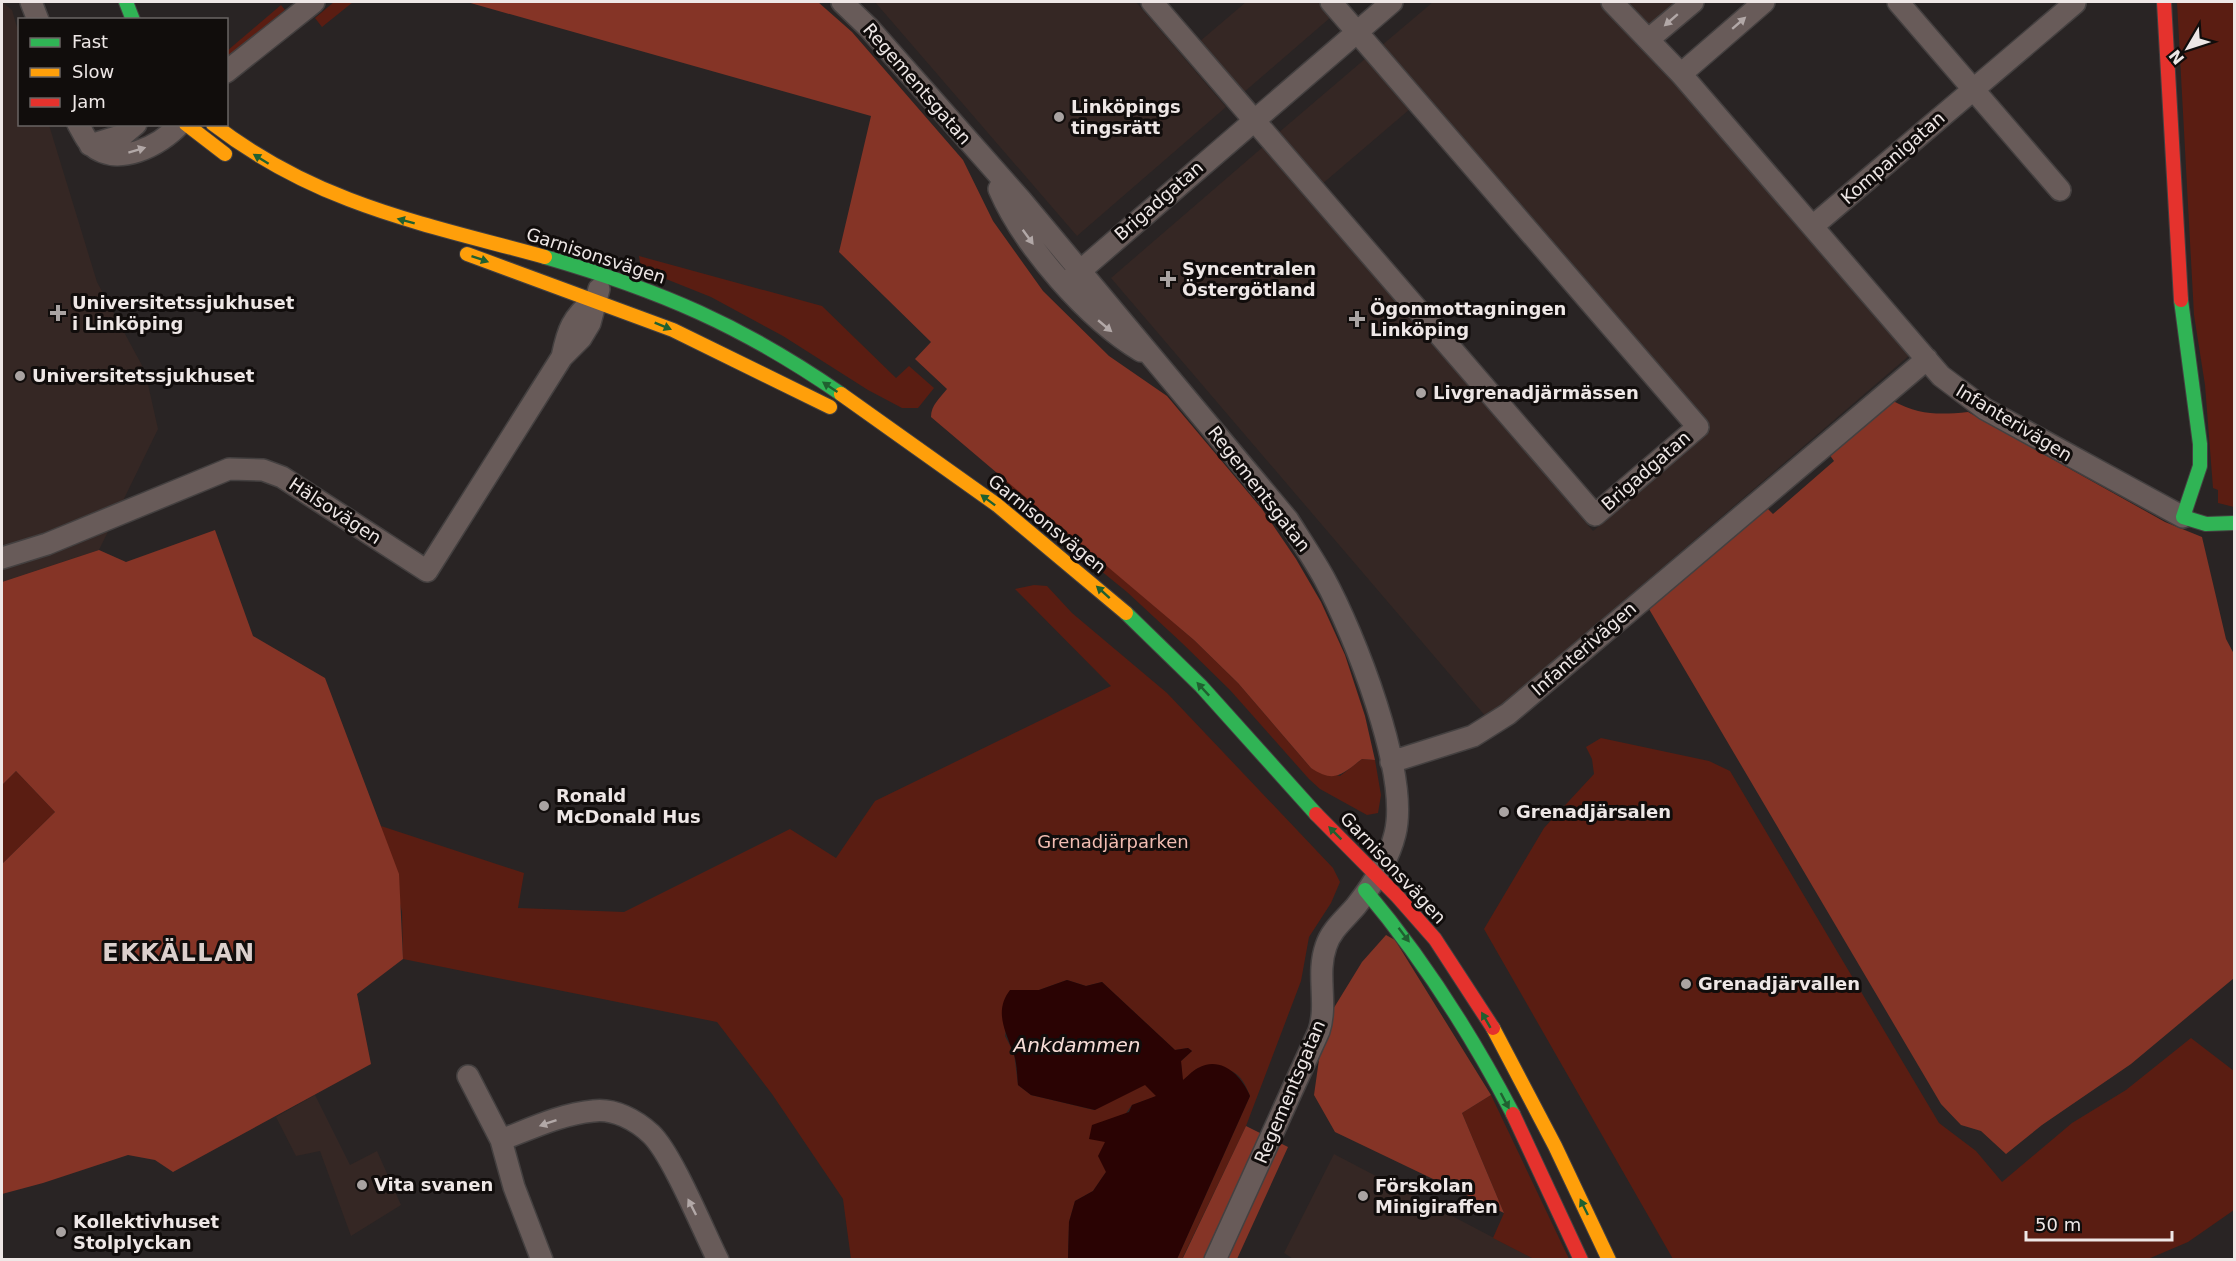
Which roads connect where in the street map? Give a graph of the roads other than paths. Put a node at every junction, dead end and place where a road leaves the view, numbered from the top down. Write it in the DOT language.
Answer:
graph roads {
  1 [pos="31,2"];
  2 [pos="126,2"];
  3 [pos="314,2"];
  4 [pos="842,2"];
  5 [pos="1152,2"];
  6 [pos="1331,2"];
  7 [pos="1392,2"];
  8 [pos="1612,2"];
  9 [pos="1693,2"];
  10 [pos="1764,2"];
  11 [pos="1898,2"];
  12 [pos="2164,2"];
  13 [pos="2075,3"];
  14 [pos="37,18"];
  15 [pos="132,18"];
  16 [pos="1357,32"];
  17 [pos="1649,39"];
  18 [pos="228,70"];
  19 [pos="1681,74"];
  20 [pos="1973,89"];
  21 [pos="1254,119"];
  22 [pos="79,126"];
  23 [pos="134,126"];
  24 [pos="178,126"];
  25 [pos="189,126"];
  26 [pos="216,126"];
  27 [pos="90,145"];
  28 [pos="235,160"];
  29 [pos="2061,190"];
  30 [pos="306,197"];
  31 [pos="1813,226"];
  32 [pos="419,238"];
  33 [pos="451,249"];
  34 [pos="605,274"];
  35 [pos="1072,278"];
  36 [pos="594,299"];
  37 [pos="1927,359"];
  38 [pos="949,488"];
  39 [pos="2183,517"];
  40 [pos="2235,523"];
  41 [pos="2,558"];
  42 [pos="1152,659"];
  43 [pos="1391,762"];
  44 [pos="1323,841"];
  45 [pos="1367,882"];
  46 [pos="468,1076"];
  47 [pos="501,1140"];
  48 [pos="542,1260"];
  49 [pos="718,1260"];
  50 [pos="1215,1260"];
  51 [pos="1581,1260"];
  52 [pos="1609,1260"];
  1 -- 14 [label="street"];
  2 -- 15 [label="street"];
  3 -- 18 [label="street"];
  4 -- 35 [label="street, Regementsgatan"];
  5 -- 21 [label="street, Brigadgatan"];
  6 -- 16 [label="street, Brigadgatan"];
  7 -- 16 [label="street, Brigadgatan"];
  8 -- 17 [label="street"];
  9 -- 17 [label="street, one-way"];
  19 -- 10 [label="street, one-way"];
  11 -- 20 [label="street"];
  12 -- 39 [label="street"];
  13 -- 20 [label="street, Kompanigatan"];
  16 -- 21 [label="street, Brigadgatan"];
  16 -- 21 [label="street, Brigadgatan"];
  17 -- 19 [label="street"];
  19 -- 31 [label="street"];
  20 -- 29 [label="street"];
  20 -- 31 [label="street, Kompanigatan"];
  21 -- 35 [label="street, Brigadgatan"];
  22 -- 27 [label="street"];
  23 -- 27 [label="street"];
  27 -- 24 [label="street, one-way"];
  25 -- 28 [label="street"];
  34 -- 26 [label="street, Garnisonsvägen, one-way"];
  30 -- 32 [label="street"];
  31 -- 37 [label="street"];
  33 -- 36 [label="street, one-way"];
  34 -- 36 [label="street, Hälsovägen"];
  45 -- 34 [label="street, Garnisonsvägen, one-way"];
  35 -- 43 [label="street, Regementsgatan"];
  36 -- 38 [label="street, one-way"];
  36 -- 41 [label="street, Hälsovägen"];
  37 -- 39 [label="street, Infanterivägen"];
  37 -- 43 [label="street, Infanterivägen"];
  39 -- 40 [label="street"];
  42 -- 44 [label="street, Garnisonsvägen"];
  43 -- 45 [label="street, Regementsgatan"];
  45 -- 50 [label="street, Regementsgatan"];
  45 -- 51 [label="street, Garnisonsvägen, one-way"];
  52 -- 45 [label="street, Garnisonsvägen, one-way"];
  46 -- 47 [label="street"];
  47 -- 48 [label="street"];
  49 -- 47 [label="street, one-way"];
}
